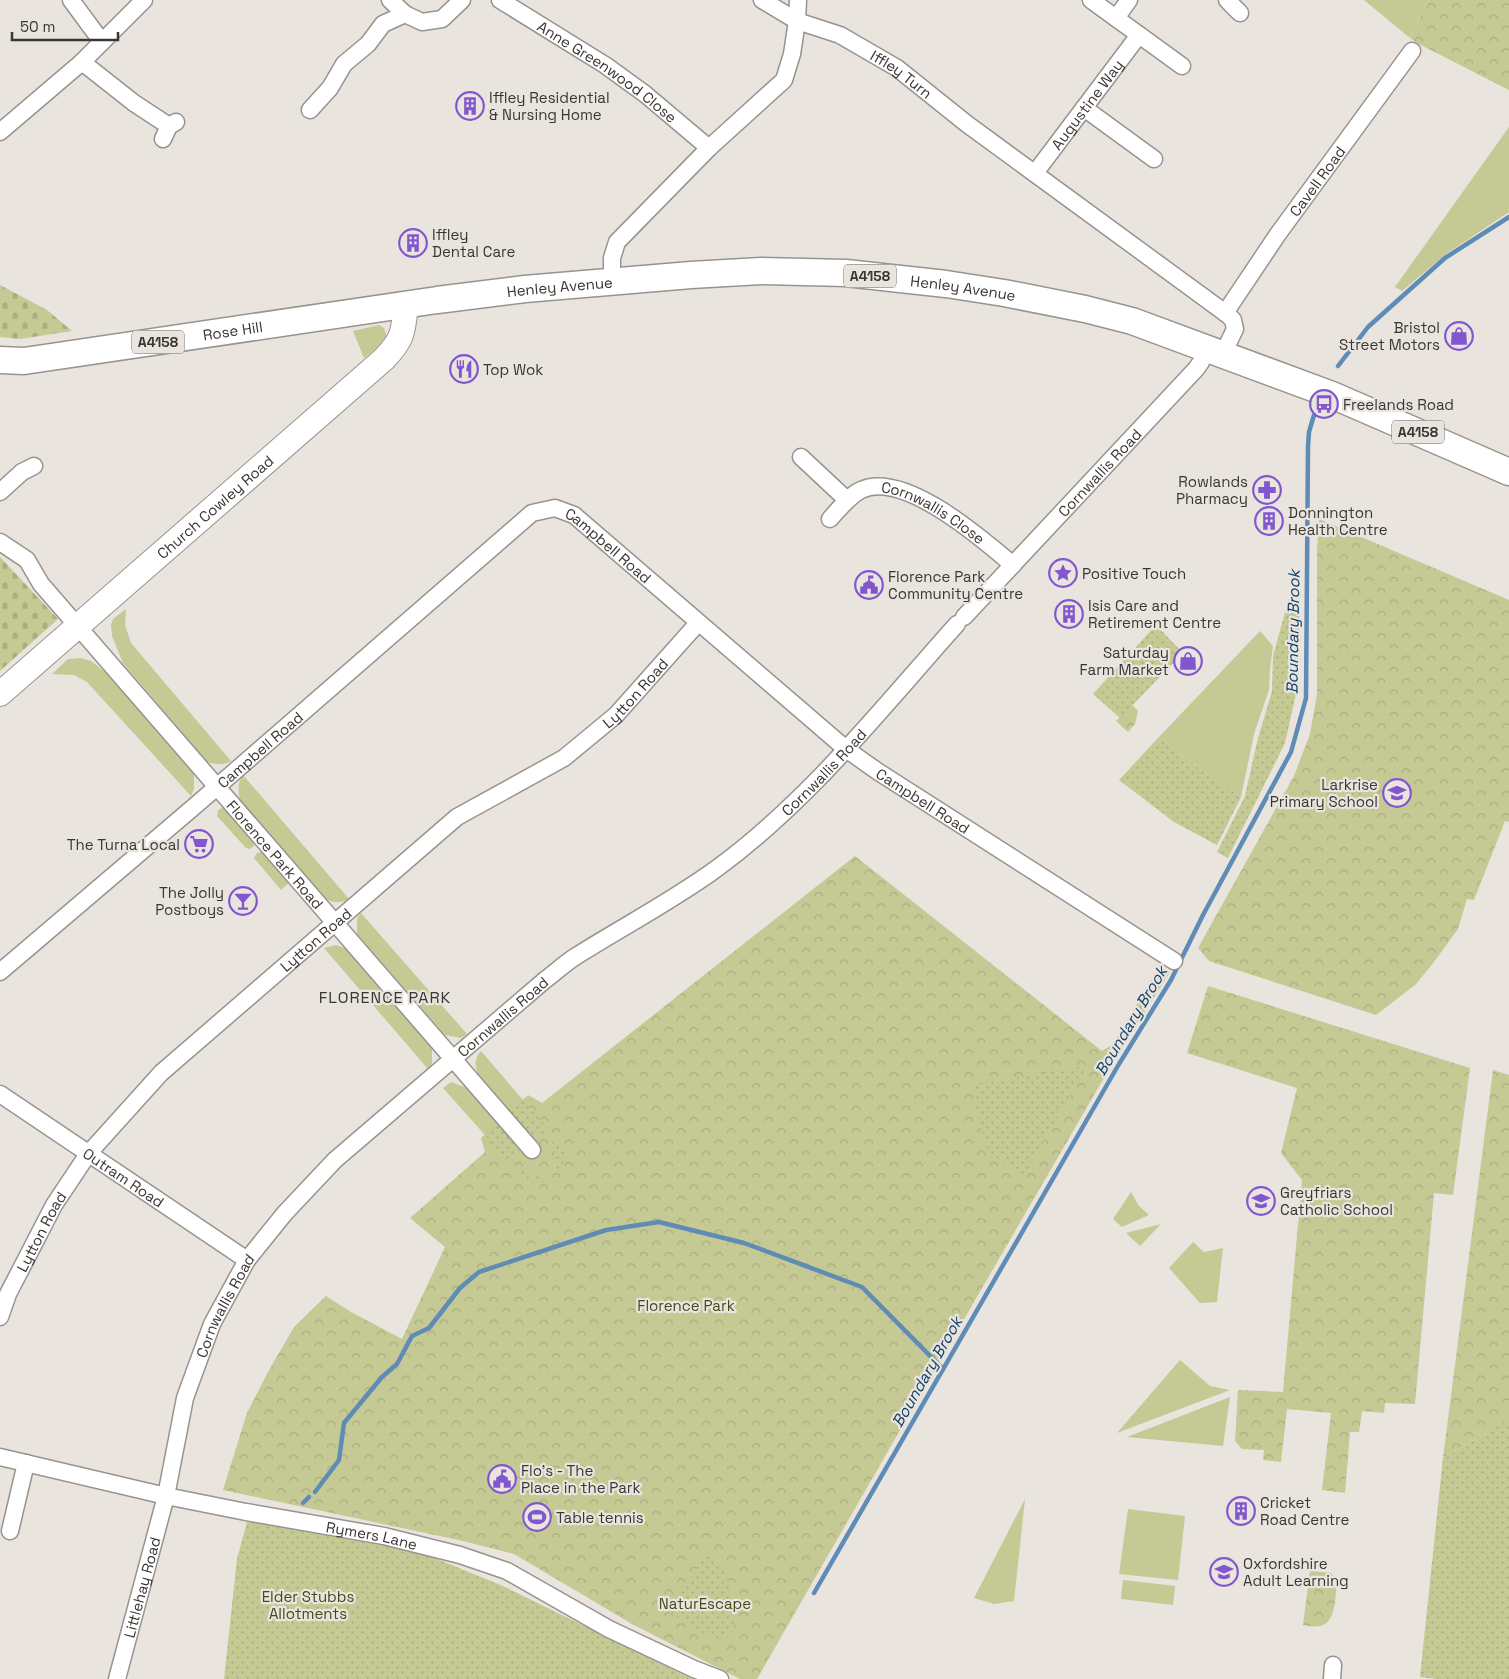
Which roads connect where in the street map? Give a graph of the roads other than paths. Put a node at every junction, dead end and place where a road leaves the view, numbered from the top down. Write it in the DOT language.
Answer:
graph roads {
  1 [pos="71,0"];
  2 [pos="144,0"];
  3 [pos="390,0"];
  4 [pos="462,0"];
  5 [pos="500,0"];
  6 [pos="762,0"];
  7 [pos="798,0"];
  8 [pos="1091,0"];
  9 [pos="1129,0"];
  10 [pos="1228,0"];
  11 [pos="1240,13"];
  12 [pos="405,14"];
  13 [pos="1116,18"];
  14 [pos="797,21"];
  15 [pos="1139,35"];
  16 [pos="102,42"];
  17 [pos="1412,51"];
  18 [pos="82,62"];
  19 [pos="1182,66"];
  20 [pos="1084,108"];
  21 [pos="310,110"];
  22 [pos="170,129"];
  23 [pos="0,132"];
  24 [pos="709,148"];
  25 [pos="1154,159"];
  26 [pos="1035,173"];
  27 [pos="612,281"];
  28 [pos="406,304"];
  29 [pos="1225,313"];
  30 [pos="1215,351"];
  31 [pos="0,360"];
  32 [pos="801,457"];
  33 [pos="34,466"];
  34 [pos="1507,466"];
  35 [pos="0,492"];
  36 [pos="847,500"];
  37 [pos="830,519"];
  38 [pos="0,542"];
  39 [pos="1013,565"];
  40 [pos="698,623"];
  41 [pos="78,625"];
  42 [pos="0,694"];
  43 [pos="846,749"];
  44 [pos="216,786"];
  45 [pos="334,922"];
  46 [pos="1174,961"];
  47 [pos="0,972"];
  48 [pos="452,1059"];
  49 [pos="0,1094"];
  50 [pos="532,1150"];
  51 [pos="88,1154"];
  52 [pos="247,1260"];
  53 [pos="0,1317"];
  54 [pos="0,1457"];
  55 [pos="26,1463"];
  56 [pos="166,1496"];
  57 [pos="10,1531"];
  58 [pos="116,1679"];
  59 [pos="720,1679"];
  1 -- 16 [label="street"];
  2 -- 16 [label="street"];
  3 -- 12 [label="street"];
  4 -- 12 [label="street"];
  5 -- 24 [label="street, Anne Greenwood Close"];
  6 -- 14 [label="street, Iffley Turn"];
  7 -- 14 [label="street"];
  8 -- 13 [label="street"];
  9 -- 13 [label="street"];
  10 -- 11 [label="street"];
  12 -- 21 [label="street"];
  13 -- 15 [label="street"];
  14 -- 24 [label="street"];
  14 -- 26 [label="street, Iffley Turn"];
  15 -- 19 [label="street"];
  15 -- 20 [label="street, Augustine Way"];
  16 -- 18 [label="street"];
  17 -- 29 [label="street, Cavell Road"];
  18 -- 22 [label="street"];
  18 -- 23 [label="street"];
  20 -- 25 [label="street"];
  20 -- 26 [label="street, Augustine Way"];
  24 -- 27 [label="street"];
  26 -- 29 [label="street, Iffley Turn"];
  27 -- 28 [label="main road, Henley Avenue / A4158"];
  27 -- 30 [label="main road, Henley Avenue / A4158"];
  28 -- 31 [label="main road, Rose Hill / A4158"];
  28 -- 41 [label="main road, Church Cowley Road"];
  29 -- 30 [label="street"];
  30 -- 34 [label="main road, Henley Avenue / A4158"];
  30 -- 39 [label="street, Cornwallis Road"];
  32 -- 36 [label="street"];
  33 -- 35 [label="street"];
  36 -- 37 [label="street, Cornwallis Close"];
  36 -- 39 [label="street, Cornwallis Close"];
  38 -- 41 [label="street, Florence Park Road"];
  39 -- 43 [label="street, Cornwallis Road"];
  40 -- 43 [label="street, Campbell Road"];
  40 -- 44 [label="street, Campbell Road"];
  40 -- 45 [label="street, Lytton Road"];
  41 -- 42 [label="main road, Church Cowley Road"];
  41 -- 44 [label="street, Florence Park Road"];
  43 -- 46 [label="street, Campbell Road"];
  43 -- 48 [label="street, Cornwallis Road"];
  44 -- 45 [label="street, Florence Park Road"];
  44 -- 47 [label="street, Campbell Road"];
  45 -- 48 [label="street, Florence Park Road"];
  45 -- 51 [label="street, Lytton Road"];
  48 -- 50 [label="street, Florence Park Road"];
  48 -- 52 [label="street, Cornwallis Road"];
  49 -- 51 [label="street, Outram Road"];
  51 -- 52 [label="street, Outram Road"];
  51 -- 53 [label="street, Lytton Road"];
  52 -- 56 [label="street, Cornwallis Road"];
  54 -- 55 [label="street, Rymers Lane"];
  55 -- 56 [label="street, Rymers Lane"];
  55 -- 57 [label="street"];
  56 -- 58 [label="street, Littlehay Road"];
  56 -- 59 [label="street, Rymers Lane"];
}
